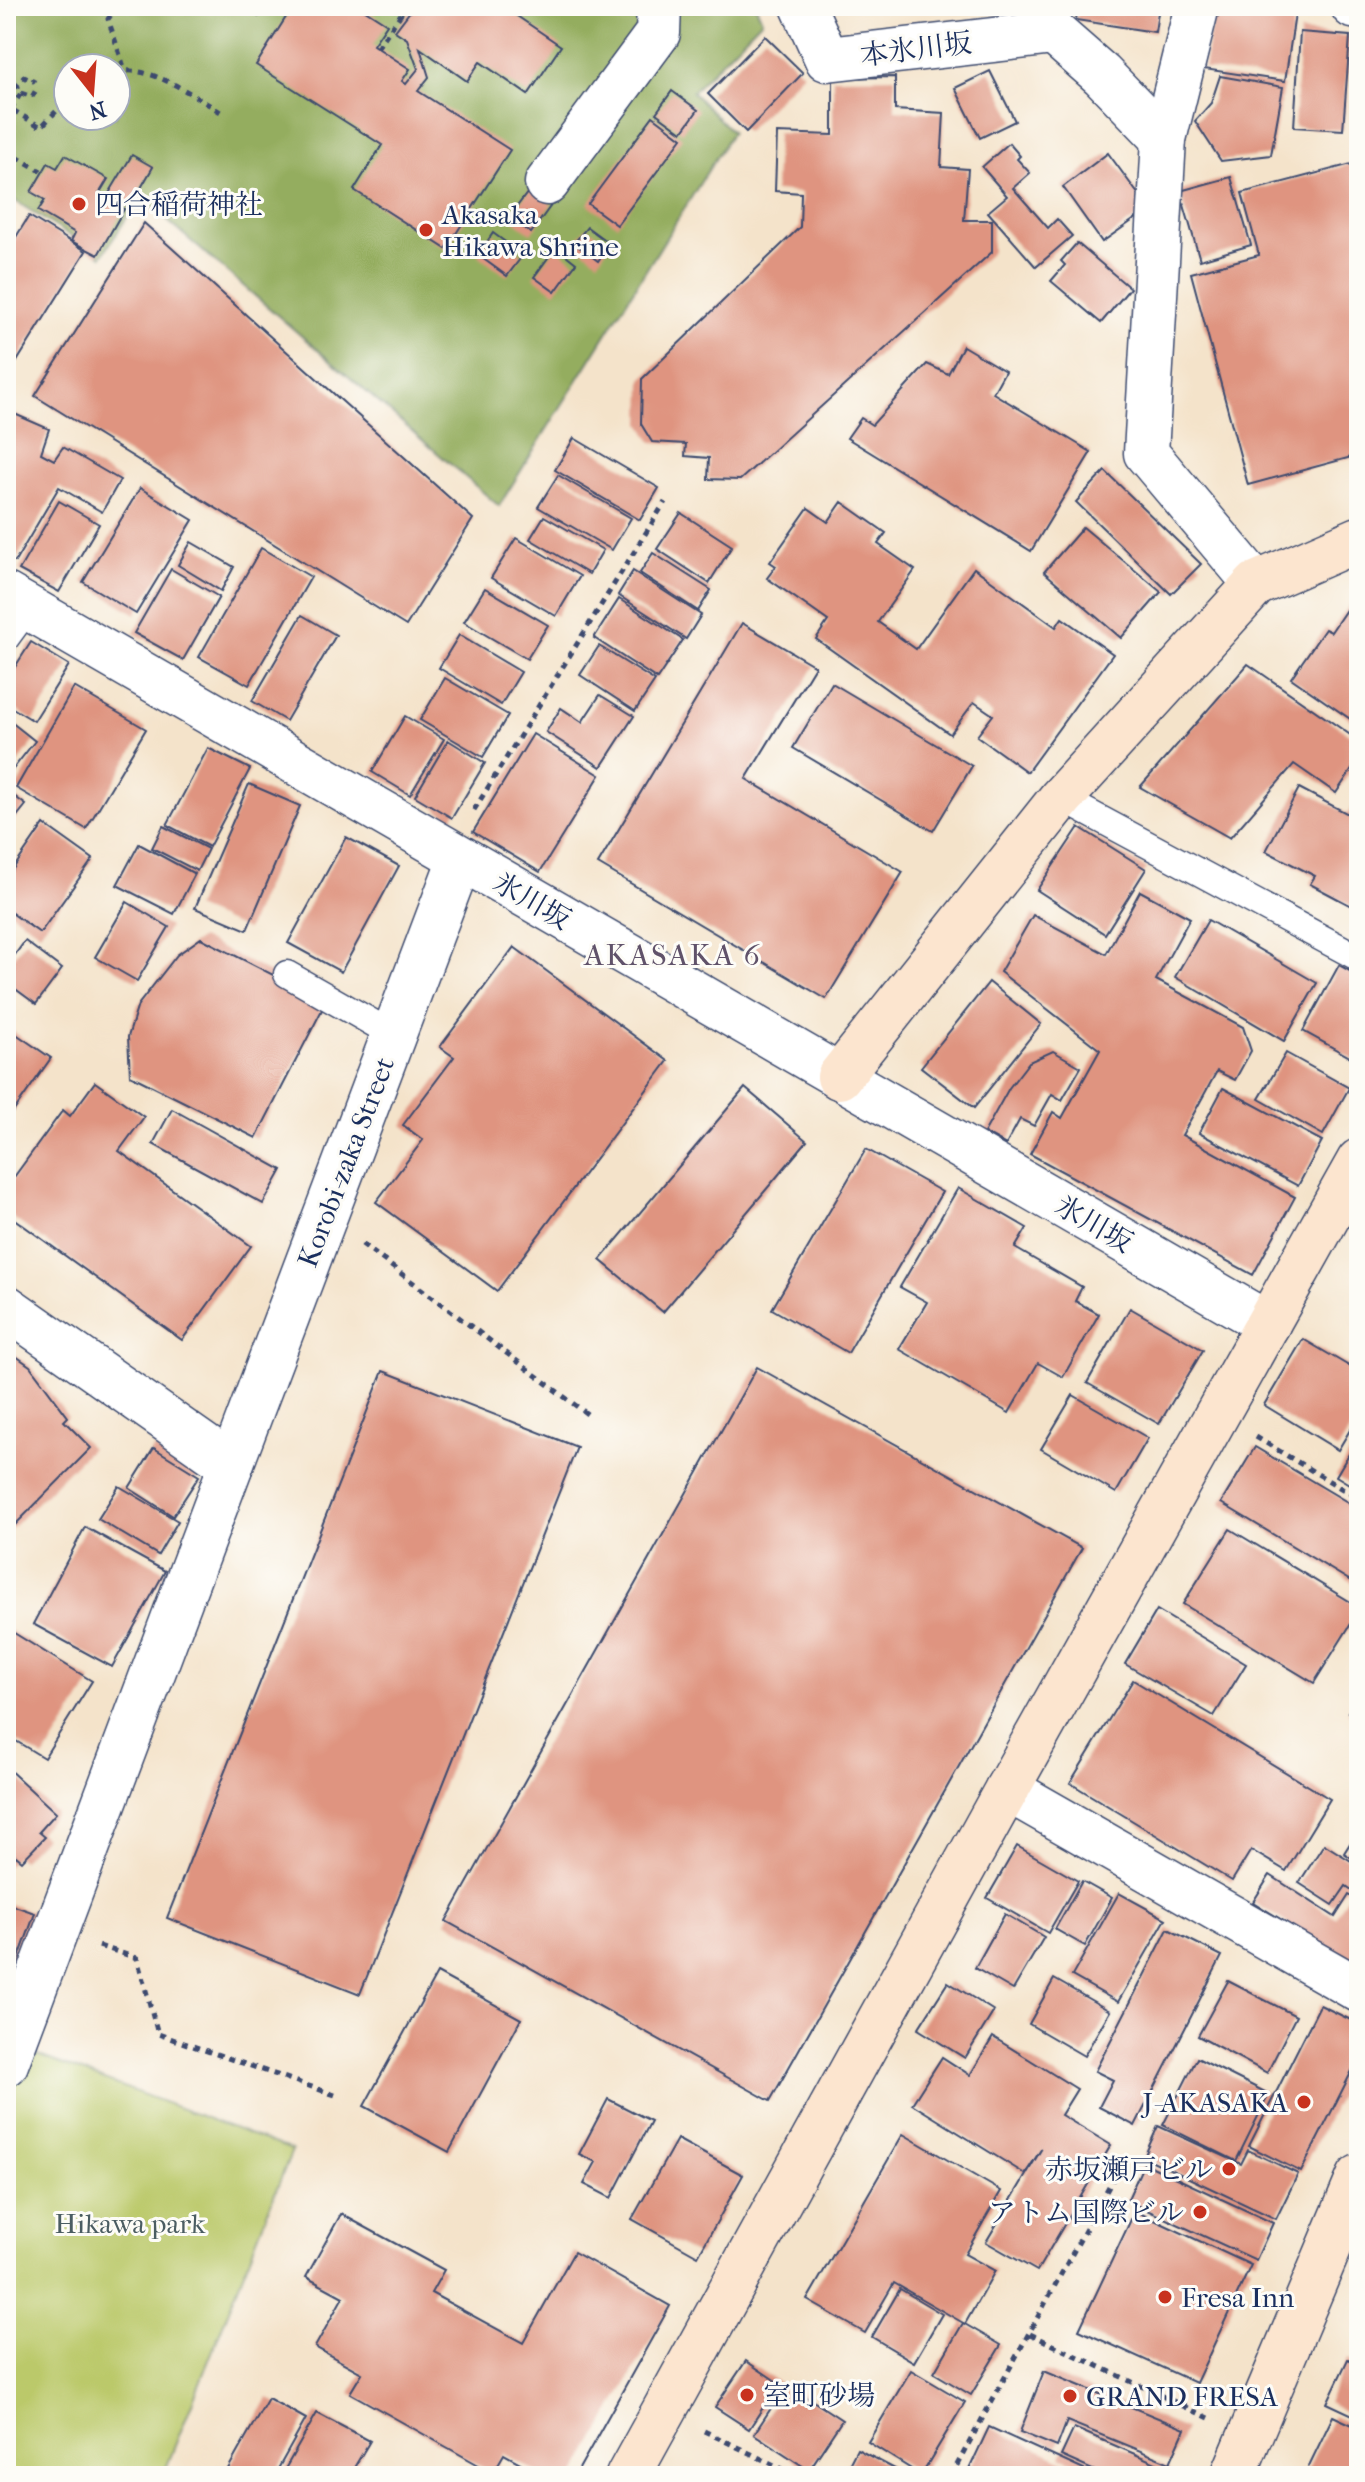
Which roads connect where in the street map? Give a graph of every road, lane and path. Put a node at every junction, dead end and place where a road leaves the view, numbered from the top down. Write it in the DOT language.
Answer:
graph roads {
  1 [pos="118,6"];
  2 [pos="245,6"];
  3 [pos="390,6"];
  4 [pos="659,6"];
  5 [pos="803,6"];
  6 [pos="1197,6"];
  7 [pos="1353,6"];
  8 [pos="1359,7"];
  9 [pos="265,19"];
  10 [pos="377,48"];
  11 [pos="119,52"];
  12 [pos="132,72"];
  13 [pos="34,79"];
  14 [pos="21,93"];
  15 [pos="35,96"];
  16 [pos="11,109"];
  17 [pos="224,114"];
  18 [pos="52,116"];
  19 [pos="6,117"];
  20 [pos="1164,139"];
  21 [pos="6,151"];
  22 [pos="41,171"];
  23 [pos="547,183"];
  24 [pos="665,502"];
  25 [pos="1359,539"];
  26 [pos="1256,584"];
  27 [pos="13,613"];
  28 [pos="1061,798"];
  29 [pos="454,855"];
  30 [pos="1359,958"];
  31 [pos="287,974"];
  32 [pos="394,1035"];
  33 [pos="839,1077"];
  34 [pos="1359,1161"];
  35 [pos="325,1216"];
  36 [pos="6,1307"];
  37 [pos="1268,1324"];
  38 [pos="1217,1414"];
  39 [pos="591,1417"];
  40 [pos="231,1465"];
  41 [pos="1359,1499"];
  42 [pos="1007,1789"];
  43 [pos="56,1932"];
  44 [pos="1359,1990"];
  45 [pos="6,2064"];
  46 [pos="335,2095"];
  47 [pos="1119,2168"];
  48 [pos="1359,2177"];
  49 [pos="1030,2334"];
  50 [pos="663,2412"];
  51 [pos="1210,2418"];
  52 [pos="628,2476"];
  53 [pos="797,2476"];
  54 [pos="951,2476"];
  55 [pos="1233,2476"];
  1 -- 11 [label="path"];
  2 -- 9 [label="path"];
  3 -- 10 [label="path"];
  4 -- 23 [label="street"];
  5 -- 20 [label="street, 本氷川坂"];
  6 -- 20 [label="street"];
  7 -- 8 [label="street"];
  12 -- 17 [label="path"];
  13 -- 14 [label="path"];
  14 -- 15 [label="path"];
  14 -- 16 [label="path"];
  16 -- 18 [label="path"];
  16 -- 19 [label="path"];
  20 -- 26 [label="street"];
  21 -- 22 [label="path"];
  24 -- 29 [label="path"];
  25 -- 26 [label="street"];
  26 -- 28 [label="street"];
  27 -- 29 [label="street, 氷川坂"];
  28 -- 30 [label="lane"];
  28 -- 33 [label="street"];
  29 -- 32 [label="street, Korobi-zaka Street"];
  29 -- 33 [label="street, 氷川坂"];
  31 -- 32 [label="lane"];
  32 -- 35 [label="street, Korobi-zaka Street"];
  33 -- 37 [label="street, 氷川坂"];
  34 -- 37 [label="street"];
  35 -- 39 [label="path"];
  35 -- 40 [label="street, Korobi-zaka Street"];
  36 -- 40 [label="street"];
  37 -- 38 [label="street"];
  38 -- 41 [label="path"];
  38 -- 42 [label="street"];
  40 -- 43 [label="street, Korobi-zaka Street"];
  42 -- 44 [label="street"];
  42 -- 50 [label="street"];
  43 -- 45 [label="street, Korobi-zaka Street"];
  43 -- 46 [label="path"];
  47 -- 49 [label="path"];
  48 -- 55 [label="street"];
  49 -- 51 [label="path"];
  49 -- 54 [label="path"];
  50 -- 52 [label="street"];
  50 -- 53 [label="path"];
}
